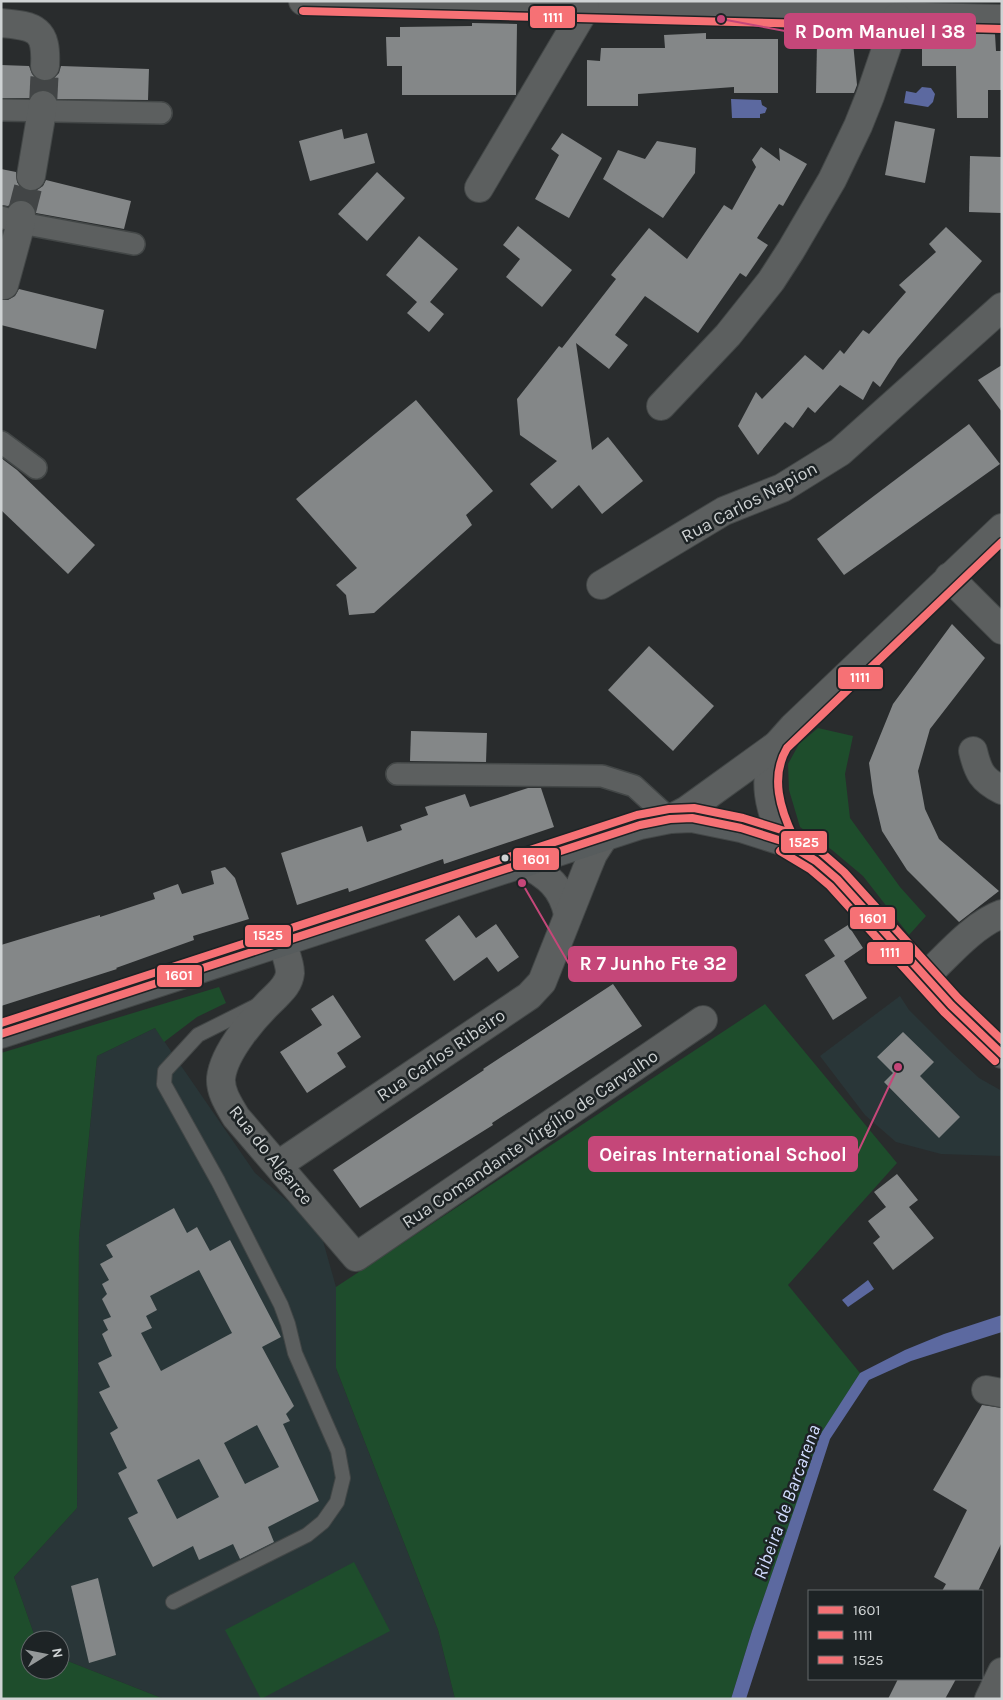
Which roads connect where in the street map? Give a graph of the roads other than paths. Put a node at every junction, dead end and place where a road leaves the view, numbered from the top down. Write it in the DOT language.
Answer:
graph roads {
  1 [pos="303,1"];
  2 [pos="585,9"];
  3 [pos="897,17"];
  4 [pos="1002,19"];
  5 [pos="1,23"];
  6 [pos="45,66"];
  7 [pos="42,108"];
  8 [pos="1,110"];
  9 [pos="161,113"];
  10 [pos="31,176"];
  11 [pos="479,188"];
  12 [pos="14,218"];
  13 [pos="134,244"];
  14 [pos="4,285"];
  15 [pos="1002,307"];
  16 [pos="660,406"];
  17 [pos="1,442"];
  18 [pos="36,468"];
  19 [pos="1002,528"];
  20 [pos="949,577"];
  21 [pos="601,585"];
  22 [pos="1002,630"];
  23 [pos="777,745"];
  24 [pos="974,751"];
  25 [pos="397,774"];
  26 [pos="1002,790"];
  27 [pos="670,819"];
  28 [pos="604,837"];
  29 [pos="785,842"];
  30 [pos="524,863"];
  31 [pos="568,914"];
  32 [pos="1002,914"];
  33 [pos="282,943"];
  34 [pos="926,976"];
  35 [pos="273,998"];
  36 [pos="703,1020"];
  37 [pos="1,1034"];
  38 [pos="1001,1053"];
  39 [pos="278,1165"];
  40 [pos="356,1257"];
  41 [pos="172,1602"];
  42 [pos="1002,1672"];
  43 [pos="989,1699"];
  1 -- 2 [label="street"];
  2 -- 3 [label="street"];
  2 -- 11 [label="street"];
  3 -- 4 [label="street"];
  3 -- 16 [label="street"];
  5 -- 6 [label="street"];
  7 -- 8 [label="street"];
  7 -- 9 [label="street"];
  7 -- 10 [label="street"];
  12 -- 13 [label="street"];
  12 -- 14 [label="street"];
  15 -- 21 [label="street, Rua Carlos Napion"];
  17 -- 18 [label="street"];
  19 -- 20 [label="street"];
  20 -- 22 [label="street"];
  20 -- 23 [label="street"];
  23 -- 27 [label="street"];
  23 -- 29 [label="street"];
  24 -- 26 [label="street"];
  25 -- 27 [label="street"];
  27 -- 28 [label="main road"];
  27 -- 29 [label="main road"];
  28 -- 30 [label="main road"];
  28 -- 31 [label="street, Rua Carlos Ribeiro"];
  29 -- 34 [label="main road"];
  30 -- 31 [label="street"];
  30 -- 33 [label="main road"];
  31 -- 39 [label="street, Rua Carlos Ribeiro"];
  32 -- 34 [label="street"];
  33 -- 35 [label="street, Rua do Algarce"];
  33 -- 37 [label="main road"];
  34 -- 38 [label="main road"];
  35 -- 39 [label="street, Rua do Algarce"];
  35 -- 41 [label="lane"];
  36 -- 40 [label="street, Rua Comandante Virgílio de Carvalho"];
  39 -- 40 [label="street, Rua do Algarce"];
  42 -- 43 [label="street"];
}
